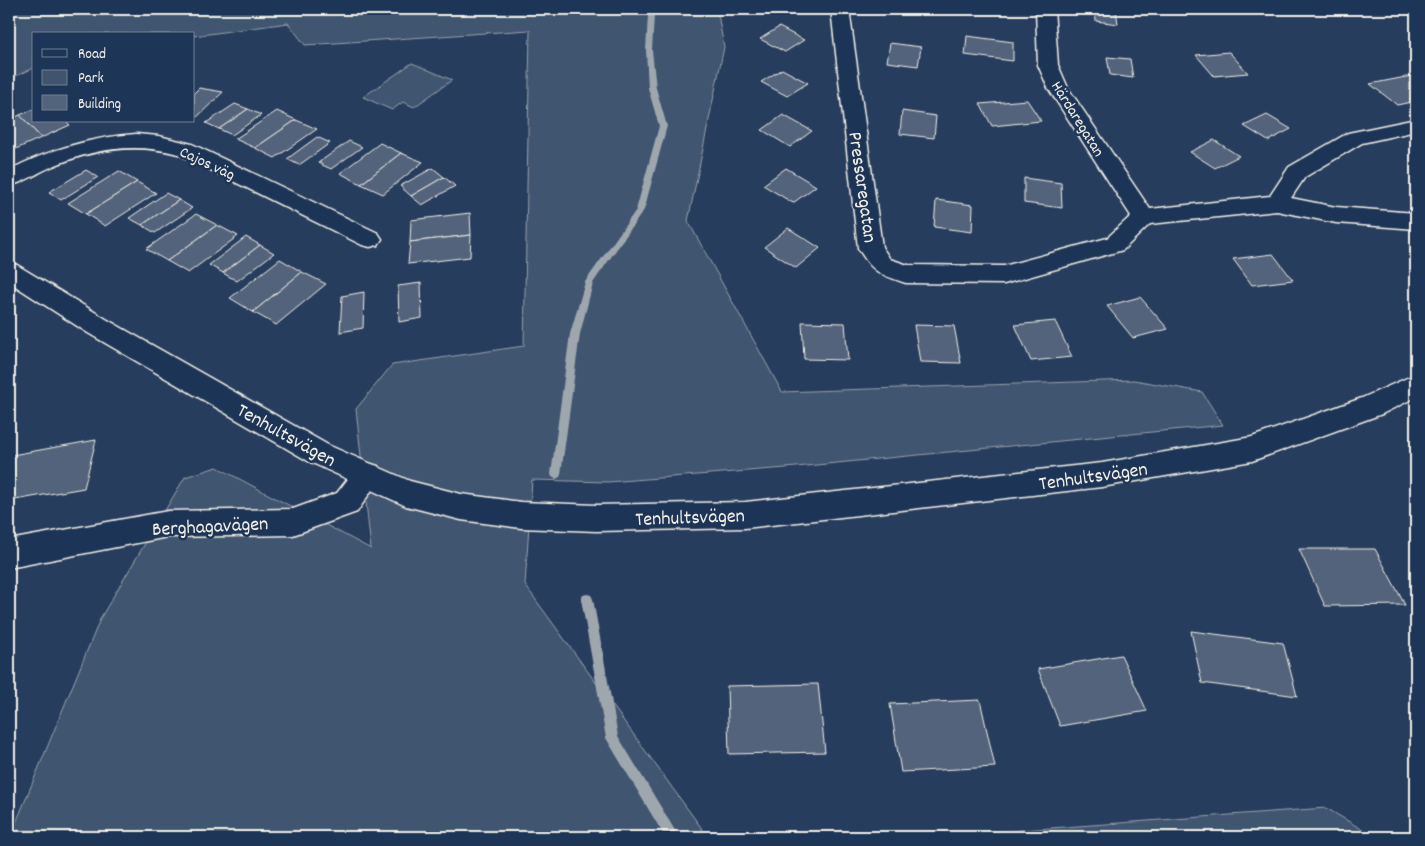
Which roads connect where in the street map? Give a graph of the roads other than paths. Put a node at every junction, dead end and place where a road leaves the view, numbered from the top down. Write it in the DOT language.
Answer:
graph roads {
  1 [pos="840,9"];
  2 [pos="1045,9"];
  3 [pos="1416,125"];
  4 [pos="9,179"];
  5 [pos="1277,203"];
  6 [pos="1144,217"];
  7 [pos="1416,220"];
  8 [pos="370,239"];
  9 [pos="9,271"];
  10 [pos="1416,385"];
  11 [pos="368,476"];
  12 [pos="9,554"];
  1 -- 6 [label="street, Pressaregatan"];
  2 -- 6 [label="street, Härdaregatan"];
  3 -- 5 [label="street"];
  4 -- 8 [label="street, Cajos väg"];
  5 -- 6 [label="street"];
  5 -- 7 [label="street"];
  9 -- 11 [label="street, Tenhultsvägen"];
  10 -- 11 [label="street, Tenhultsvägen"];
  11 -- 12 [label="street, Berghagavägen"];
}
